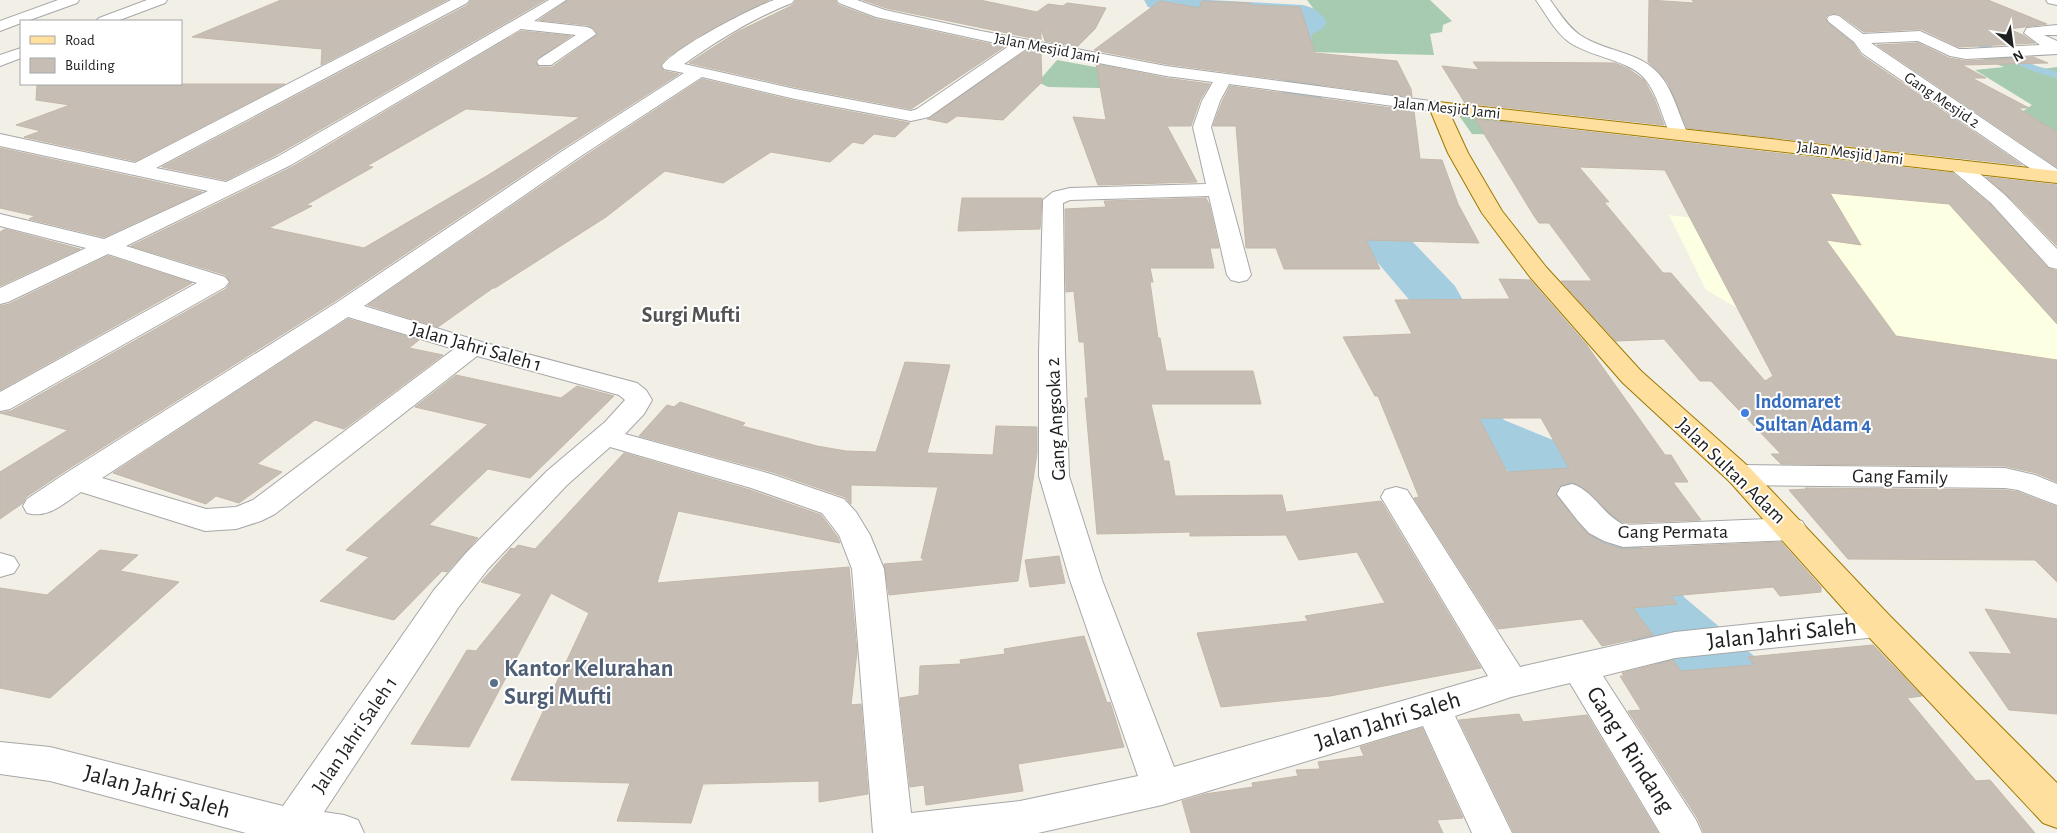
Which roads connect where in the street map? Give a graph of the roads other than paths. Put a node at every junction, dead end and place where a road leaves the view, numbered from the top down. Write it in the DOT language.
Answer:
graph roads {
  1 [pos="72,0"];
  2 [pos="160,0"];
  3 [pos="462,0"];
  4 [pos="559,0"];
  5 [pos="787,0"];
  6 [pos="844,0"];
  7 [pos="1543,0"];
  8 [pos="2053,0"];
  9 [pos="2057,1"];
  10 [pos="1834,19"];
  11 [pos="107,20"];
  12 [pos="519,24"];
  13 [pos="0,26"];
  14 [pos="2057,30"];
  15 [pos="1860,39"];
  16 [pos="1024,44"];
  17 [pos="2057,48"];
  18 [pos="20,53"];
  19 [pos="0,61"];
  20 [pos="545,62"];
  21 [pos="699,71"];
  22 [pos="1223,80"];
  23 [pos="1438,107"];
  24 [pos="1678,132"];
  25 [pos="0,140"];
  26 [pos="1959,166"];
  27 [pos="138,169"];
  28 [pos="2055,176"];
  29 [pos="228,189"];
  30 [pos="1218,190"];
  31 [pos="0,220"];
  32 [pos="108,247"];
  33 [pos="2057,262"];
  34 [pos="1239,275"];
  35 [pos="0,297"];
  36 [pos="345,308"];
  37 [pos="473,347"];
  38 [pos="0,403"];
  39 [pos="606,437"];
  40 [pos="1740,475"];
  41 [pos="76,480"];
  42 [pos="1572,494"];
  43 [pos="2057,495"];
  44 [pos="1396,497"];
  45 [pos="38,506"];
  46 [pos="1791,529"];
  47 [pos="1877,624"];
  48 [pos="1578,666"];
  49 [pos="1511,683"];
  50 [pos="1433,708"];
  51 [pos="0,758"];
  52 [pos="1162,788"];
  53 [pos="2057,810"];
  54 [pos="1021,826"];
  55 [pos="292,827"];
  56 [pos="344,833"];
  57 [pos="893,833"];
  58 [pos="900,833"];
  59 [pos="1492,833"];
  60 [pos="1682,833"];
  1 -- 13 [label="street"];
  2 -- 11 [label="street"];
  3 -- 27 [label="street"];
  4 -- 12 [label="street"];
  5 -- 21 [label="street"];
  6 -- 16 [label="street, Jalan Mesjid Jami"];
  7 -- 24 [label="street"];
  8 -- 9 [label="street"];
  10 -- 15 [label="street, Gang Mesjid 2"];
  12 -- 20 [label="street"];
  12 -- 29 [label="street"];
  14 -- 17 [label="street"];
  15 -- 17 [label="street"];
  15 -- 28 [label="street, Gang Mesjid 2"];
  16 -- 21 [label="street"];
  16 -- 22 [label="street, Jalan Mesjid Jami"];
  18 -- 19 [label="street"];
  21 -- 36 [label="street"];
  22 -- 23 [label="street, Jalan Mesjid Jami"];
  22 -- 30 [label="street"];
  23 -- 24 [label="main road, Jalan Mesjid Jami"];
  23 -- 40 [label="main road, Jalan Sultan Adam"];
  24 -- 26 [label="main road, Jalan Mesjid Jami"];
  25 -- 27 [label="street"];
  26 -- 28 [label="main road, Jalan Mesjid Jami"];
  26 -- 33 [label="street"];
  27 -- 29 [label="street"];
  29 -- 32 [label="street"];
  30 -- 34 [label="street"];
  30 -- 52 [label="street, Gang Angsoka 2"];
  31 -- 32 [label="street"];
  32 -- 35 [label="street"];
  32 -- 38 [label="street"];
  36 -- 37 [label="street, Jalan Jahri Saleh 1"];
  36 -- 41 [label="street"];
  37 -- 39 [label="street, Jalan Jahri Saleh 1"];
  37 -- 41 [label="street"];
  39 -- 55 [label="street, Jalan Jahri Saleh 1"];
  39 -- 57 [label="street"];
  40 -- 43 [label="street, Gang Family"];
  40 -- 46 [label="main road, Jalan Sultan Adam"];
  41 -- 45 [label="street"];
  42 -- 46 [label="street, Gang Permata"];
  44 -- 49 [label="street"];
  46 -- 47 [label="main road, Jalan Sultan Adam"];
  47 -- 48 [label="street, Jalan Jahri Saleh"];
  47 -- 53 [label="main road, Jalan Sultan Adam"];
  48 -- 49 [label="street, Jalan Jahri Saleh"];
  48 -- 60 [label="street, Gang 1 Rindang"];
  49 -- 50 [label="street, Jalan Jahri Saleh"];
  50 -- 52 [label="street, Jalan Jahri Saleh"];
  50 -- 59 [label="street"];
  51 -- 55 [label="street, Jalan Jahri Saleh"];
  52 -- 54 [label="street, Jalan Jahri Saleh"];
  54 -- 58 [label="street, Jalan Jahri Saleh"];
  55 -- 56 [label="street, Jalan Jahri Saleh"];
}
